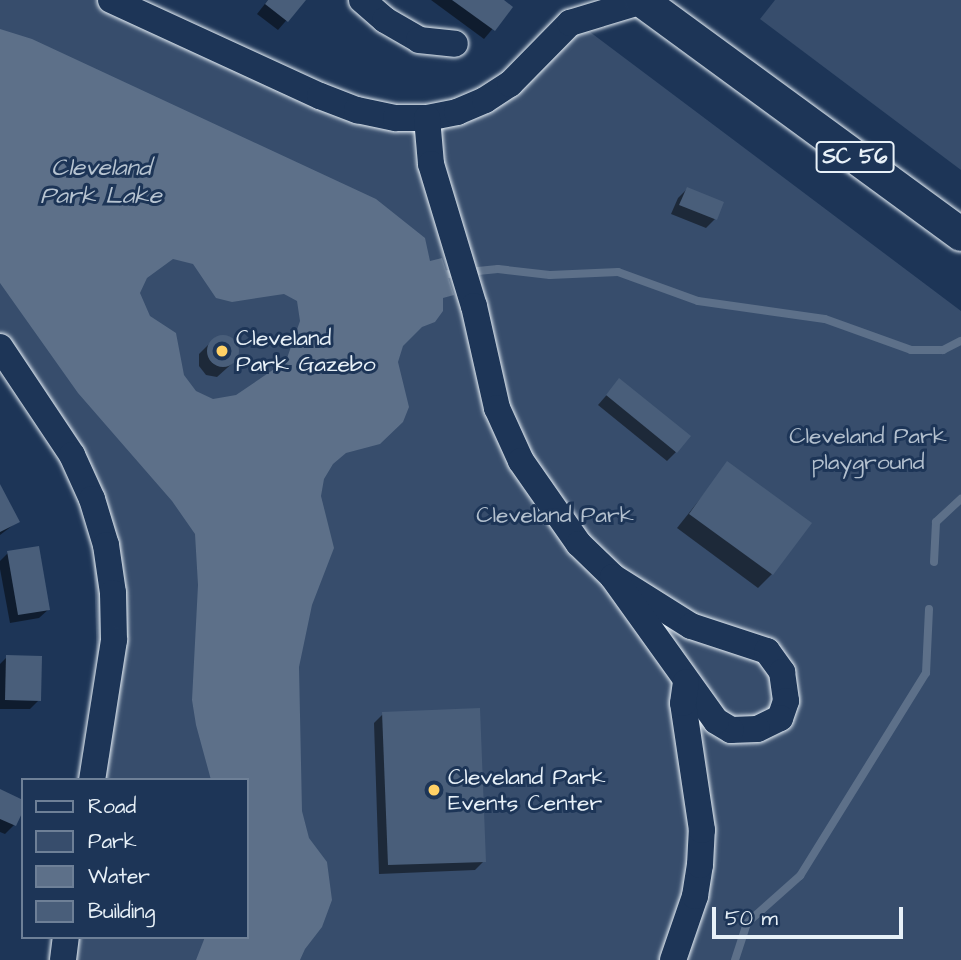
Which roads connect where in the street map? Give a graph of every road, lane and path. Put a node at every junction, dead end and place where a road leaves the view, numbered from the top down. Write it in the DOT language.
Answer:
graph roads {
  1 [pos="111,0"];
  2 [pos="362,0"];
  3 [pos="643,0"];
  4 [pos="454,44"];
  5 [pos="427,118"];
  6 [pos="961,234"];
  7 [pos="3,361"];
  8 [pos="612,577"];
  9 [pos="686,682"];
  10 [pos="92,778"];
  11 [pos="66,939"];
  12 [pos="63,960"];
  13 [pos="673,960"];
  1 -- 5 [label="street"];
  2 -- 4 [label="street"];
  3 -- 5 [label="street"];
  3 -- 6 [label="main road, SC 56"];
  5 -- 8 [label="street"];
  7 -- 10 [label="street"];
  8 -- 9 [label="street"];
  8 -- 9 [label="street"];
  9 -- 13 [label="street"];
  11 -- 12 [label="street"];
}
